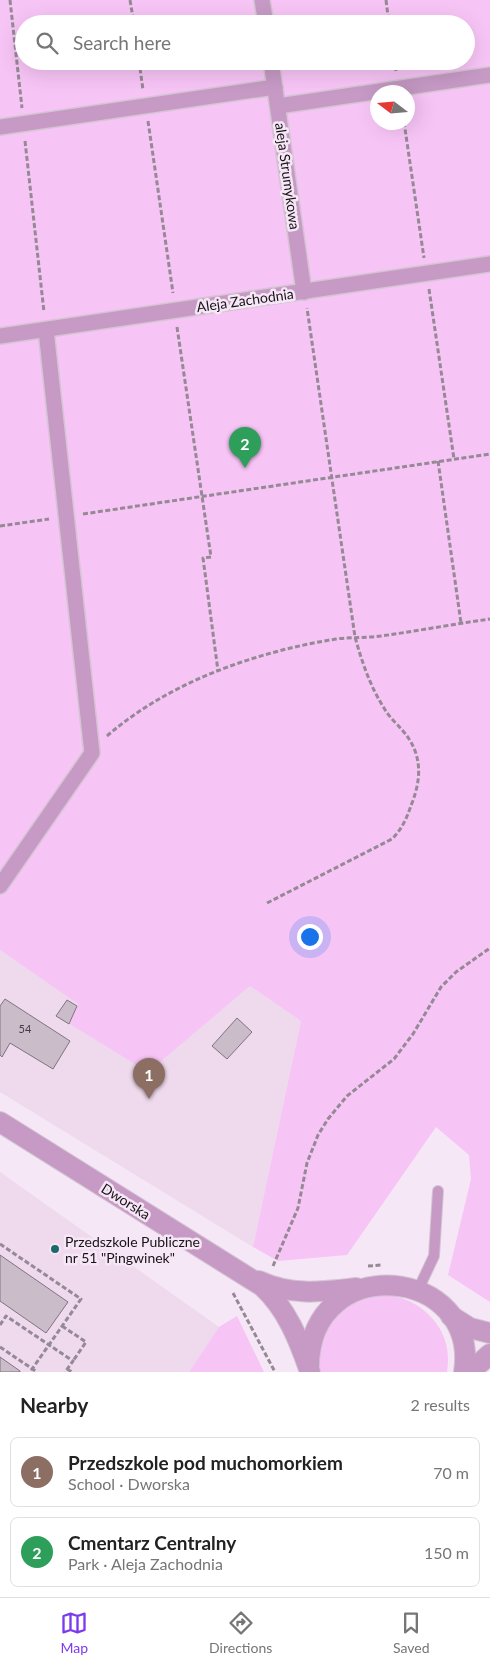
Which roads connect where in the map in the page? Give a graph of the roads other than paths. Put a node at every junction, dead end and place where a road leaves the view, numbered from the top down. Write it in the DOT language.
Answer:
graph roads {
  1 [pos="262,0"];
  2 [pos="264,15"];
  3 [pos="272,70"];
  4 [pos="490,75"];
  5 [pos="275,87"];
  6 [pos="278,106"];
  7 [pos="0,127"];
  8 [pos="490,264"];
  9 [pos="304,292"];
  10 [pos="46,330"];
  11 [pos="0,336"];
  12 [pos="0,886"];
  13 [pos="0,1122"];
  14 [pos="438,1191"];
  15 [pos="252,1278"];
  16 [pos="370,1286"];
  17 [pos="418,1290"];
  18 [pos="449,1314"];
  19 [pos="490,1333"];
  20 [pos="490,1354"];
  21 [pos="310,1372"];
  22 [pos="464,1372"];
  23 [pos="470,1372"];
  1 -- 2 [label="street"];
  3 -- 5 [label="street, aleja Strumykowa"];
  4 -- 6 [label="street"];
  5 -- 6 [label="street, aleja Strumykowa"];
  5 -- 7 [label="street"];
  6 -- 9 [label="street, aleja Strumykowa"];
  8 -- 9 [label="street, Aleja Zachodnia"];
  9 -- 10 [label="street, Aleja Zachodnia"];
  10 -- 11 [label="street, Aleja Zachodnia"];
  10 -- 12 [label="street"];
  13 -- 15 [label="street, Dworska"];
  14 -- 17 [label="lane"];
  15 -- 16 [label="street, Dworska"];
  15 -- 21 [label="street, Dworska"];
  16 -- 17 [label="street, Dworska"];
  16 -- 21 [label="street"];
  17 -- 18 [label="street"];
  18 -- 19 [label="street"];
  18 -- 22 [label="street"];
  20 -- 23 [label="street"];
}
